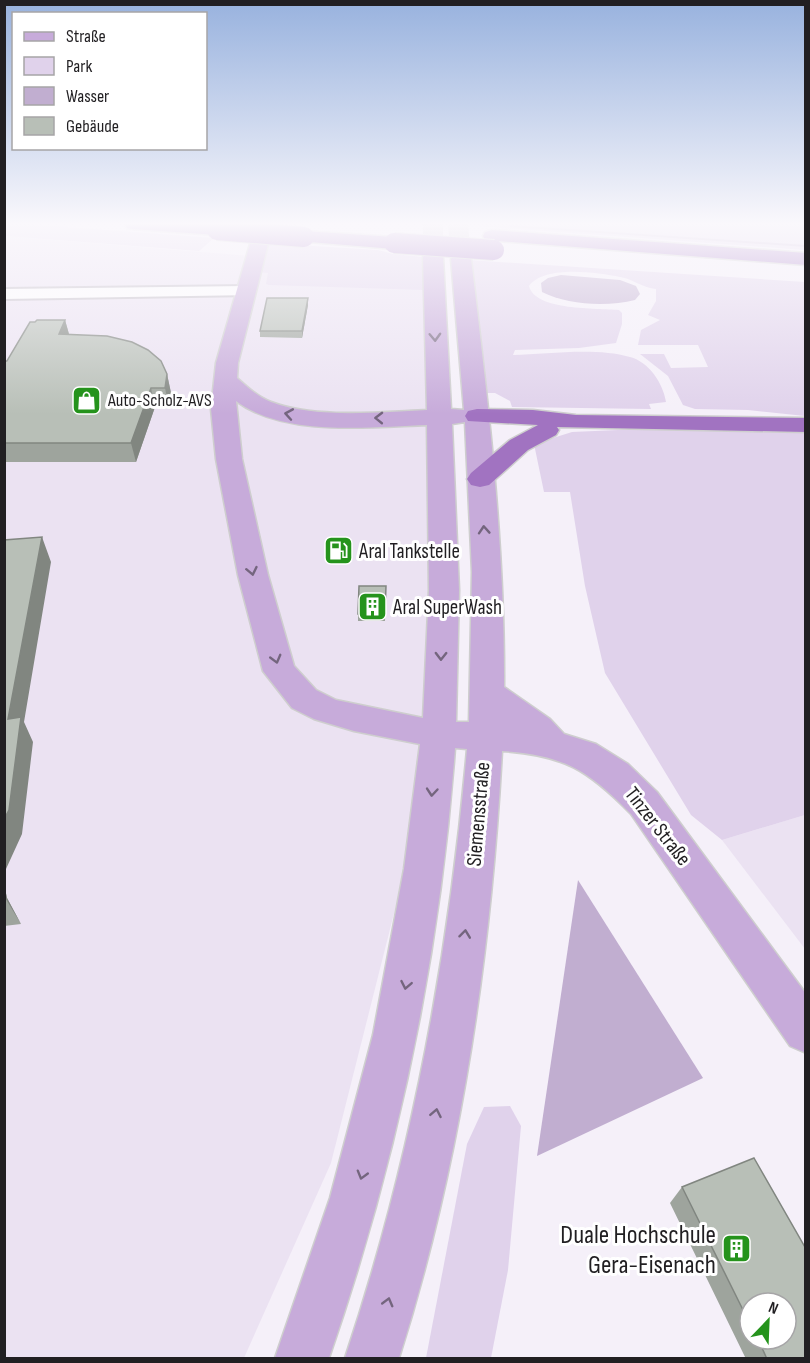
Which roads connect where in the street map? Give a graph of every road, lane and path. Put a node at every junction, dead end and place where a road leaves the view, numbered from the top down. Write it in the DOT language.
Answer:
graph roads {
  1 [pos="247,288"];
  2 [pos="433,288"];
  3 [pos="464,288"];
  4 [pos="246,291"];
  5 [pos="4,294"];
  6 [pos="226,380"];
  7 [pos="260,406"];
  8 [pos="438,417"];
  9 [pos="576,422"];
  10 [pos="477,423"];
  11 [pos="806,425"];
  12 [pos="547,430"];
  13 [pos="227,436"];
  14 [pos="480,479"];
  15 [pos="469,721"];
  16 [pos="806,1031"];
  17 [pos="302,1359"];
  18 [pos="372,1359"];
  1 -- 4 [label="main road"];
  2 -- 8 [label="main road, Siemensstraße, one-way"];
  3 -- 10 [label="main road, Siemensstraße"];
  4 -- 5 [label="street"];
  4 -- 6 [label="main road"];
  6 -- 7 [label="main road"];
  6 -- 13 [label="main road"];
  8 -- 7 [label="main road, one-way"];
  7 -- 13 [label="main road"];
  8 -- 10 [label="main road"];
  8 -- 15 [label="main road, Siemensstraße, one-way"];
  9 -- 10 [label="highway"];
  9 -- 11 [label="highway"];
  9 -- 12 [label="highway"];
  10 -- 12 [label="highway"];
  10 -- 14 [label="main road, Siemensstraße"];
  12 -- 14 [label="highway"];
  13 -- 15 [label="main road, one-way"];
  15 -- 14 [label="main road, Siemensstraße, one-way"];
  15 -- 16 [label="main road, Tinzer Straße"];
  15 -- 17 [label="main road, Siemensstraße, one-way"];
  18 -- 15 [label="main road, Siemensstraße, one-way"];
}
